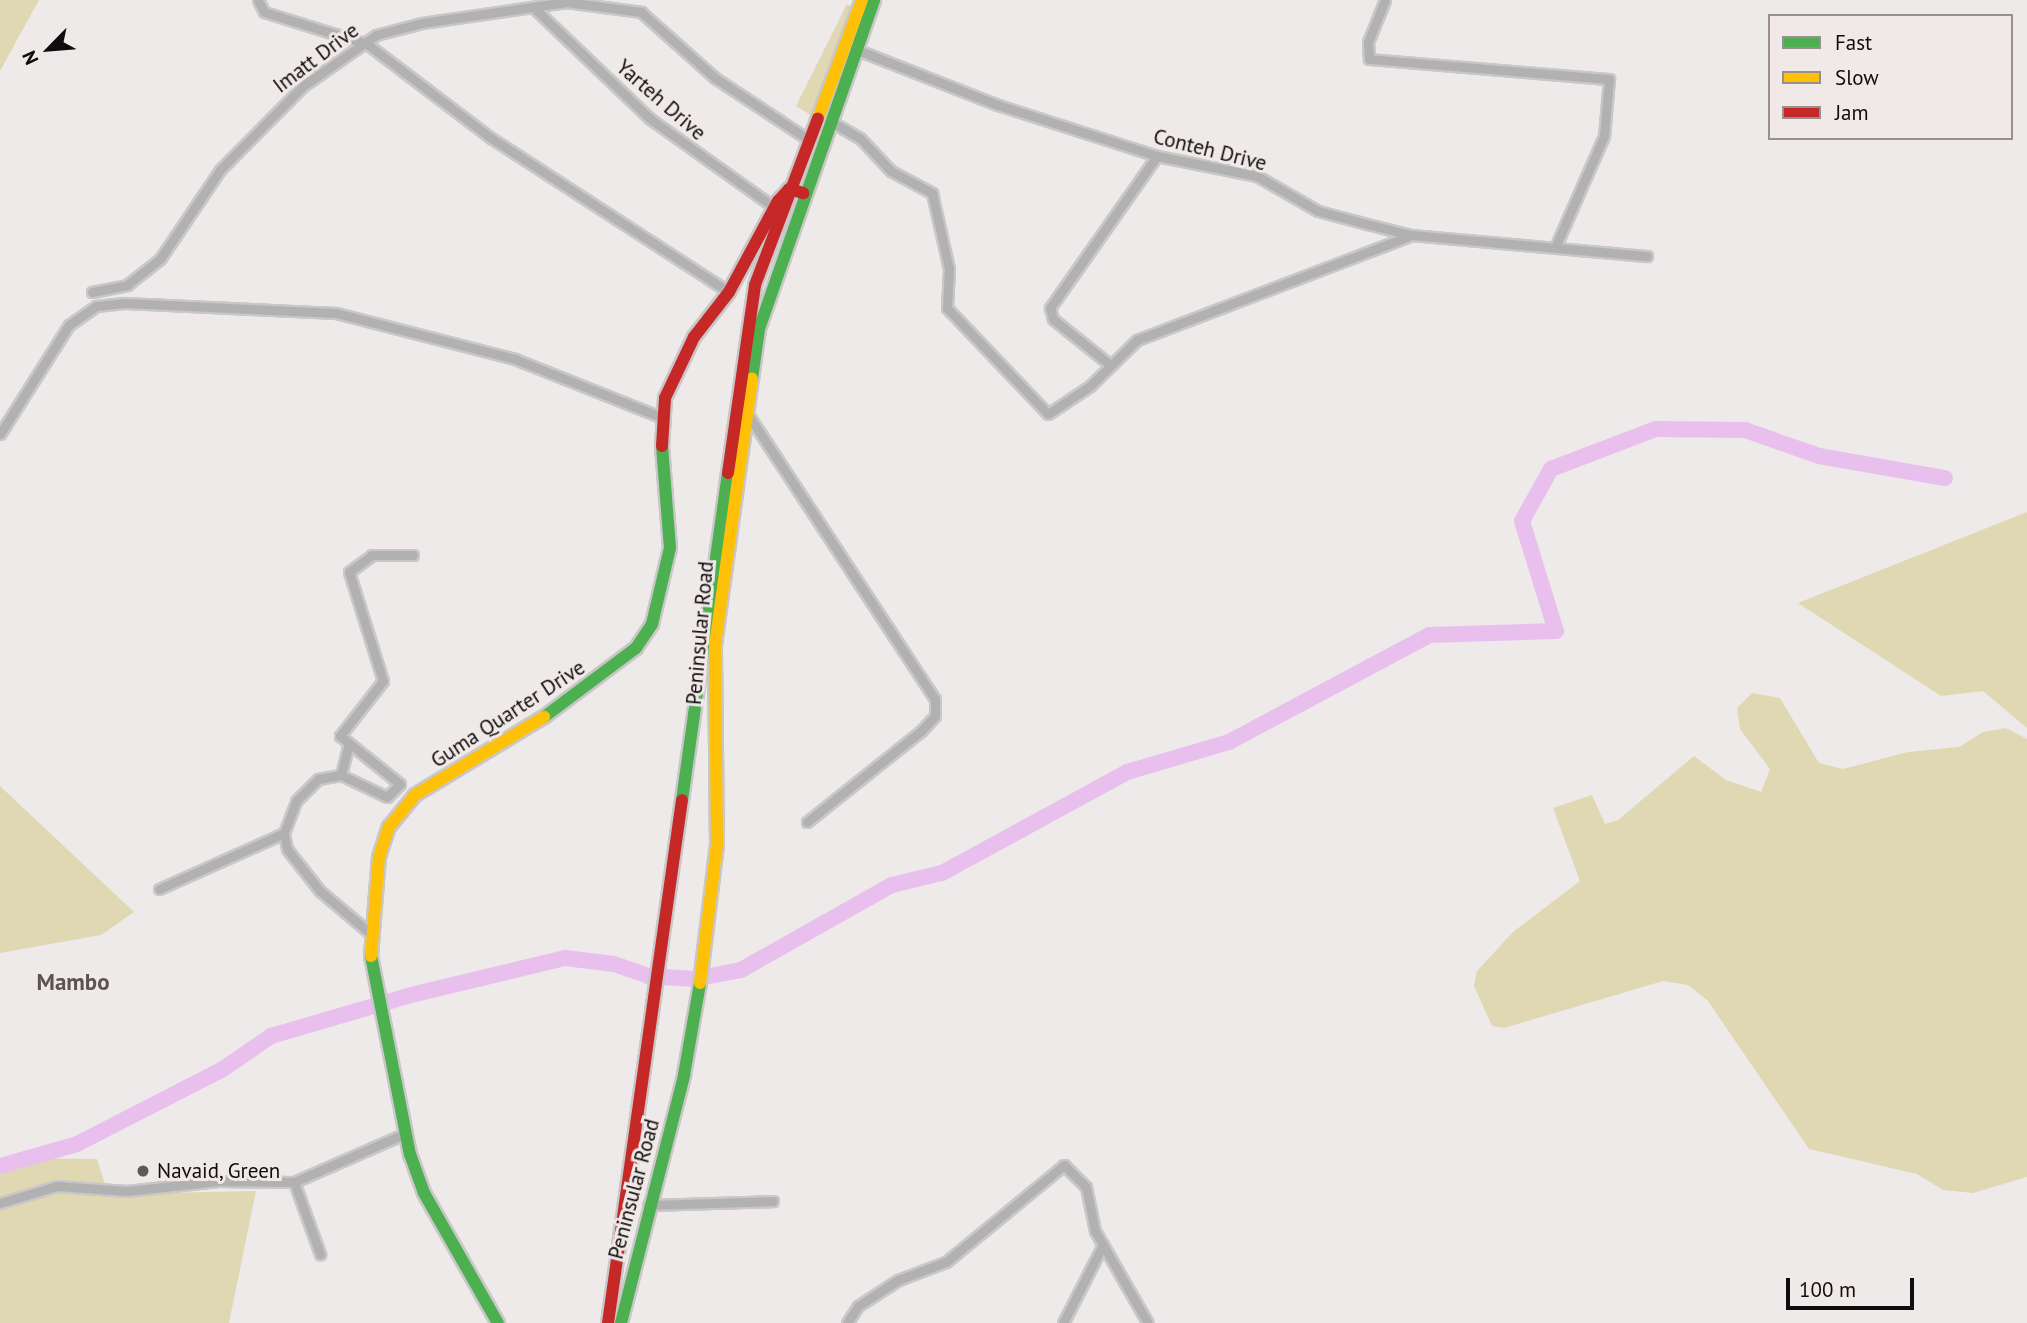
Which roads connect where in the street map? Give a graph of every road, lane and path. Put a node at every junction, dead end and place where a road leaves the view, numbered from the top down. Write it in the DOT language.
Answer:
graph roads {
  1 [pos="258,0"];
  2 [pos="862,0"];
  3 [pos="874,0"];
  4 [pos="1385,0"];
  5 [pos="533,7"];
  6 [pos="367,44"];
  7 [pos="856,49"];
  8 [pos="828,120"];
  9 [pos="806,138"];
  10 [pos="1157,156"];
  11 [pos="789,189"];
  12 [pos="803,193"];
  13 [pos="775,208"];
  14 [pos="1410,235"];
  15 [pos="1557,243"];
  16 [pos="1647,256"];
  17 [pos="92,292"];
  18 [pos="729,292"];
  19 [pos="1109,364"];
  20 [pos="747,413"];
  21 [pos="661,417"];
  22 [pos="0,434"];
  23 [pos="413,555"];
  24 [pos="348,746"];
  25 [pos="341,775"];
  26 [pos="807,822"];
  27 [pos="284,833"];
  28 [pos="159,889"];
  29 [pos="371,933"];
  30 [pos="406,1133"];
  31 [pos="294,1182"];
  32 [pos="774,1201"];
  33 [pos="0,1203"];
  34 [pos="646,1205"];
  35 [pos="1103,1245"];
  36 [pos="320,1254"];
  37 [pos="498,1323"];
  38 [pos="608,1323"];
  39 [pos="621,1323"];
  40 [pos="847,1323"];
  41 [pos="1063,1323"];
  42 [pos="1148,1323"];
  1 -- 6 [label="street"];
  2 -- 9 [label="main road, Peninsular Road"];
  3 -- 7 [label="main road, Peninsular Road"];
  4 -- 15 [label="street"];
  5 -- 6 [label="street, Imatt Drive"];
  5 -- 9 [label="street, Imatt Drive"];
  5 -- 13 [label="street, Yarteh Drive"];
  6 -- 17 [label="street, Imatt Drive"];
  6 -- 18 [label="street"];
  7 -- 8 [label="main road, Peninsular Road"];
  7 -- 10 [label="street, Conteh Drive"];
  8 -- 12 [label="main road, Peninsular Road"];
  8 -- 19 [label="street"];
  9 -- 11 [label="main road, Peninsular Road"];
  10 -- 14 [label="street, Conteh Drive"];
  10 -- 19 [label="street"];
  11 -- 12 [label="main road"];
  11 -- 13 [label="main road, Guma Quarter Drive"];
  11 -- 38 [label="main road, Peninsular Road"];
  12 -- 20 [label="main road, Peninsular Road"];
  13 -- 18 [label="main road, Guma Quarter Drive"];
  14 -- 15 [label="street, Conteh Drive"];
  14 -- 19 [label="street"];
  15 -- 16 [label="street, Conteh Drive"];
  18 -- 21 [label="main road, Guma Quarter Drive"];
  20 -- 26 [label="street"];
  20 -- 34 [label="main road, Peninsular Road"];
  21 -- 22 [label="street"];
  21 -- 29 [label="main road, Guma Quarter Drive"];
  23 -- 24 [label="street"];
  24 -- 25 [label="street"];
  24 -- 25 [label="street"];
  25 -- 27 [label="street"];
  27 -- 28 [label="street"];
  27 -- 29 [label="street"];
  29 -- 30 [label="main road, Guma Quarter Drive"];
  30 -- 31 [label="street"];
  30 -- 37 [label="main road"];
  31 -- 33 [label="street"];
  31 -- 36 [label="street"];
  32 -- 34 [label="street"];
  34 -- 39 [label="main road, Peninsular Road"];
  35 -- 40 [label="street"];
  35 -- 41 [label="street"];
  35 -- 42 [label="street"];
}
